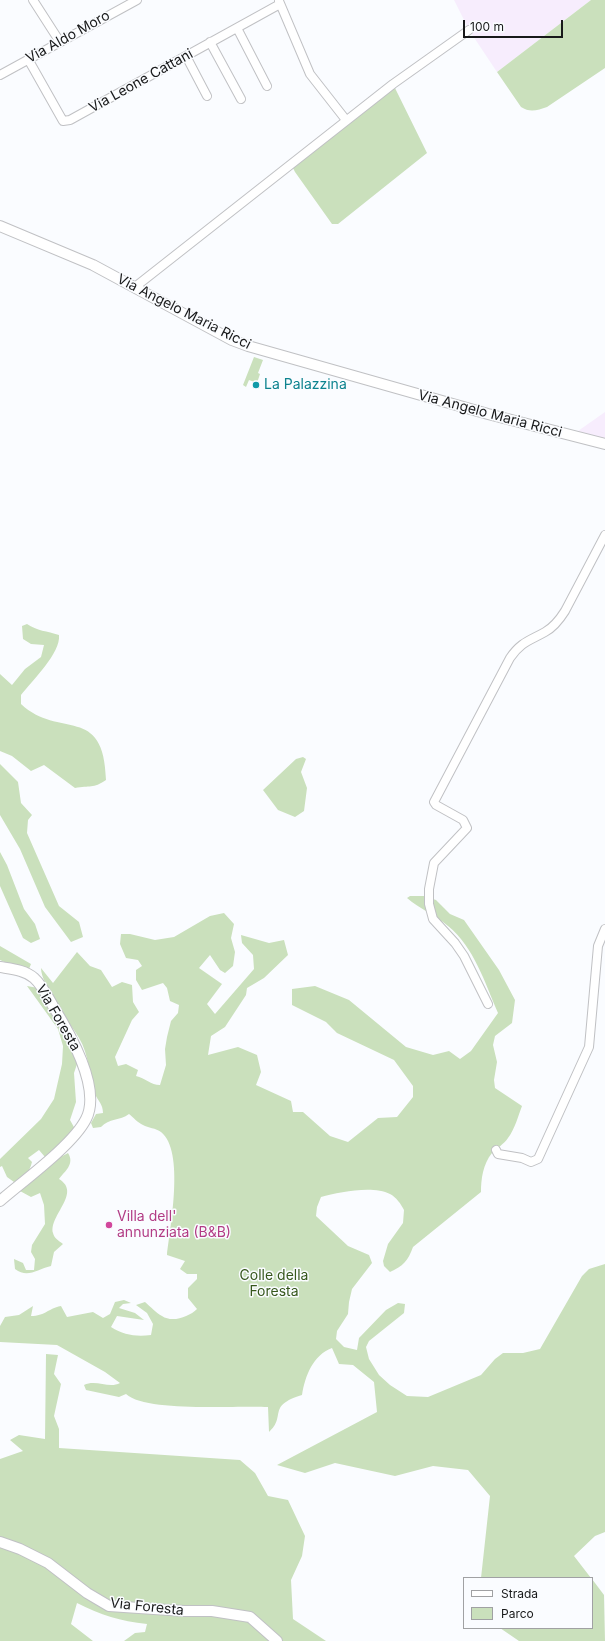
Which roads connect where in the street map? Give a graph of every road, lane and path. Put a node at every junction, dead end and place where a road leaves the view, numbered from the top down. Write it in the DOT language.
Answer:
graph roads {
  1 [pos="33,0"];
  2 [pos="137,0"];
  3 [pos="279,2"];
  4 [pos="126,3"];
  5 [pos="237,28"];
  6 [pos="469,30"];
  7 [pos="60,42"];
  8 [pos="210,42"];
  9 [pos="186,56"];
  10 [pos="28,59"];
  11 [pos="0,75"];
  12 [pos="267,86"];
  13 [pos="207,96"];
  14 [pos="241,99"];
  15 [pos="346,120"];
  16 [pos="0,226"];
  17 [pos="135,287"];
  18 [pos="605,444"];
  19 [pos="605,536"];
  20 [pos="605,929"];
  21 [pos="0,967"];
  22 [pos="488,1004"];
  23 [pos="496,1150"];
  24 [pos="0,1200"];
  25 [pos="0,1542"];
  26 [pos="277,1641"];
  1 -- 7 [label="street"];
  2 -- 4 [label="street, Via Aldo Moro"];
  3 -- 5 [label="street, Via Leone Cattani"];
  3 -- 15 [label="street"];
  4 -- 7 [label="street, Via Aldo Moro"];
  5 -- 8 [label="street, Via Leone Cattani"];
  5 -- 12 [label="street"];
  6 -- 15 [label="street"];
  7 -- 10 [label="street, Via Aldo Moro"];
  8 -- 9 [label="street, Via Leone Cattani"];
  8 -- 14 [label="street"];
  9 -- 10 [label="street, Via Leone Cattani"];
  9 -- 13 [label="street"];
  10 -- 11 [label="street, Via Aldo Moro"];
  15 -- 17 [label="street"];
  16 -- 17 [label="main road, Via Angelo Maria Ricci"];
  17 -- 18 [label="main road, Via Angelo Maria Ricci"];
  19 -- 22 [label="street"];
  20 -- 23 [label="street"];
  21 -- 24 [label="main road, Via Foresta"];
  25 -- 26 [label="main road, Via Foresta"];
}
